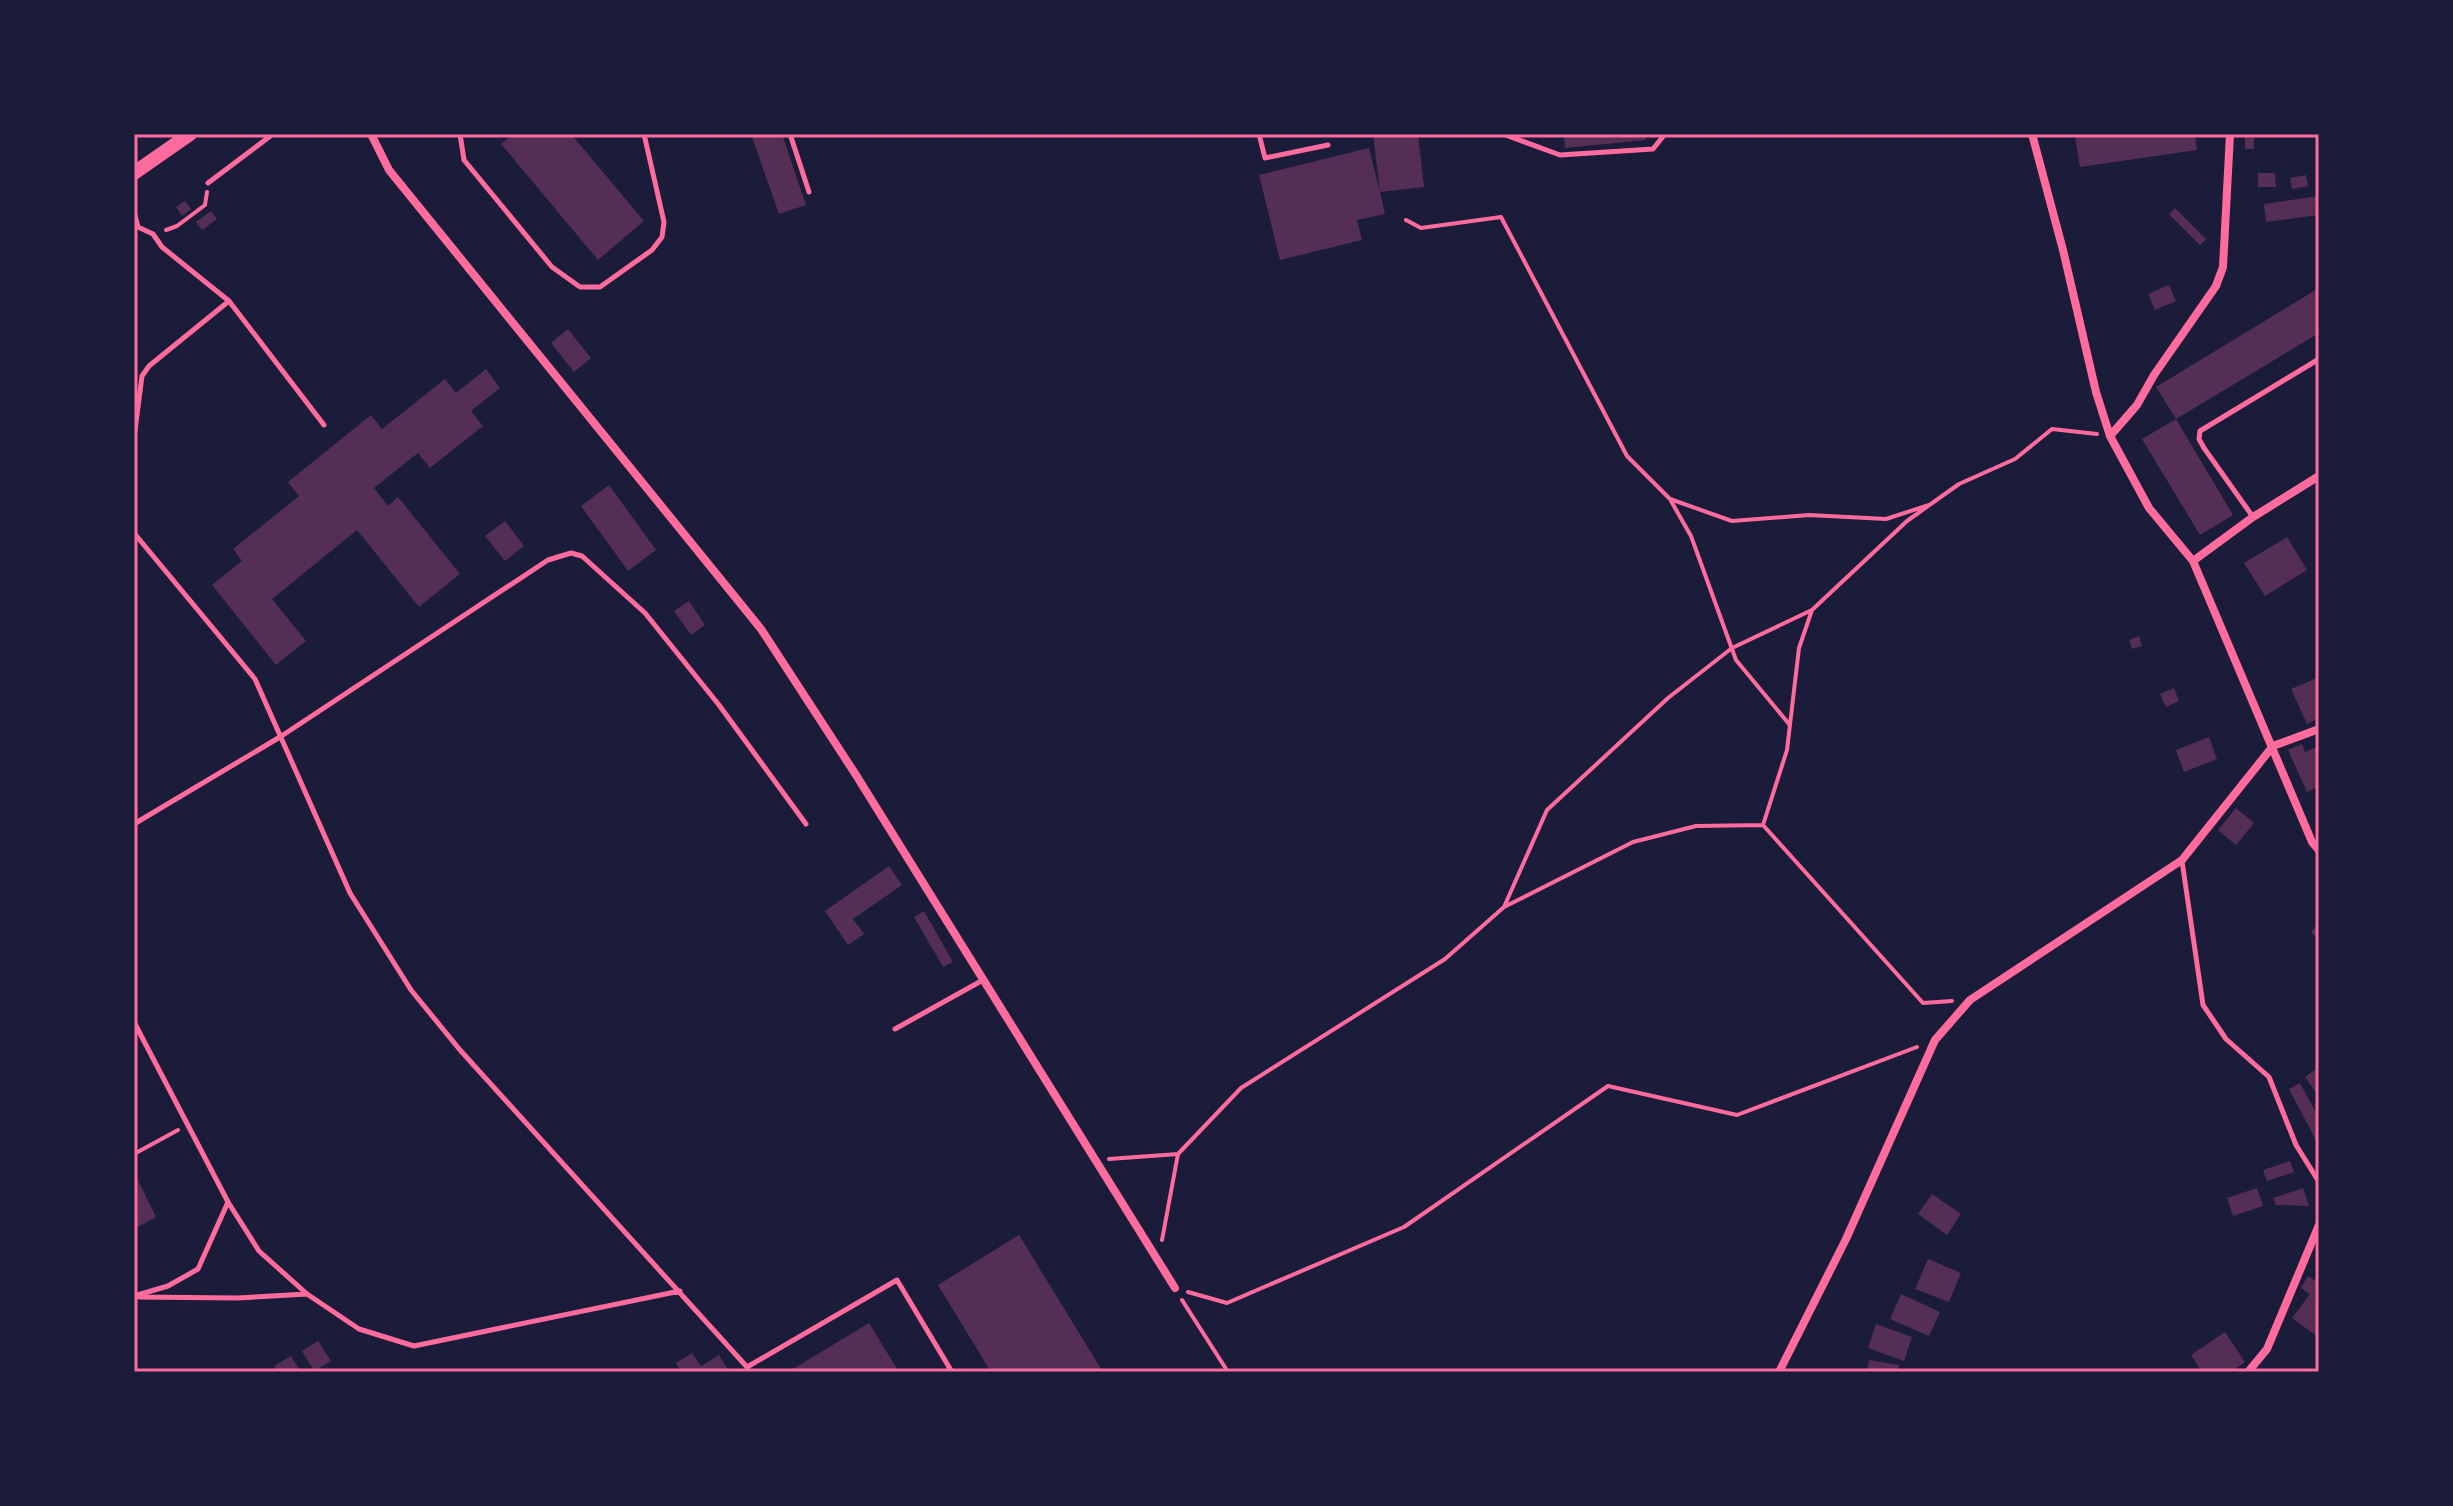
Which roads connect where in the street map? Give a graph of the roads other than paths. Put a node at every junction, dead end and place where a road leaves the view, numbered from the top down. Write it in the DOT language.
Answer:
graph roads {
  1 [pos="190,134"];
  2 [pos="273,134"];
  3 [pos="371,134"];
  4 [pos="460,134"];
  5 [pos="644,134"];
  6 [pos="790,134"];
  7 [pos="1259,134"];
  8 [pos="1503,134"];
  9 [pos="1665,134"];
  10 [pos="2032,134"];
  11 [pos="2230,134"];
  12 [pos="1328,145"];
  13 [pos="134,173"];
  14 [pos="208,183"];
  15 [pos="809,192"];
  16 [pos="134,212"];
  17 [pos="229,301"];
  18 [pos="2319,359"];
  19 [pos="324,425"];
  20 [pos="2110,436"];
  21 [pos="134,438"];
  22 [pos="2319,476"];
  23 [pos="2253,517"];
  24 [pos="134,533"];
  25 [pos="2193,561"];
  26 [pos="2319,729"];
  27 [pos="280,737"];
  28 [pos="2273,746"];
  29 [pos="134,824"];
  30 [pos="806,824"];
  31 [pos="2319,850"];
  32 [pos="2182,860"];
  33 [pos="984,980"];
  34 [pos="134,1022"];
  35 [pos="895,1029"];
  36 [pos="2319,1182"];
  37 [pos="228,1202"];
  38 [pos="2319,1225"];
  39 [pos="1175,1288"];
  40 [pos="681,1291"];
  41 [pos="307,1294"];
  42 [pos="134,1297"];
  43 [pos="952,1372"];
  44 [pos="1779,1372"];
  45 [pos="2248,1372"];
  1 -- 13 [label="main road"];
  2 -- 14 [label="lane"];
  3 -- 33 [label="street"];
  4 -- 5 [label="lane"];
  6 -- 15 [label="lane"];
  7 -- 12 [label="lane"];
  8 -- 9 [label="lane"];
  10 -- 20 [label="street"];
  11 -- 20 [label="street"];
  16 -- 17 [label="lane"];
  17 -- 19 [label="lane"];
  17 -- 21 [label="lane"];
  18 -- 23 [label="lane"];
  20 -- 25 [label="street"];
  22 -- 23 [label="street"];
  23 -- 25 [label="street"];
  24 -- 27 [label="lane"];
  25 -- 28 [label="street"];
  26 -- 28 [label="street"];
  27 -- 29 [label="lane"];
  27 -- 30 [label="lane"];
  27 -- 40 [label="lane"];
  28 -- 31 [label="street"];
  28 -- 32 [label="street"];
  32 -- 36 [label="lane"];
  32 -- 44 [label="street"];
  33 -- 35 [label="lane"];
  33 -- 39 [label="street"];
  34 -- 37 [label="lane"];
  37 -- 41 [label="lane"];
  37 -- 42 [label="lane"];
  38 -- 45 [label="street"];
  40 -- 41 [label="lane"];
  40 -- 43 [label="lane"];
  41 -- 42 [label="lane"];
}
